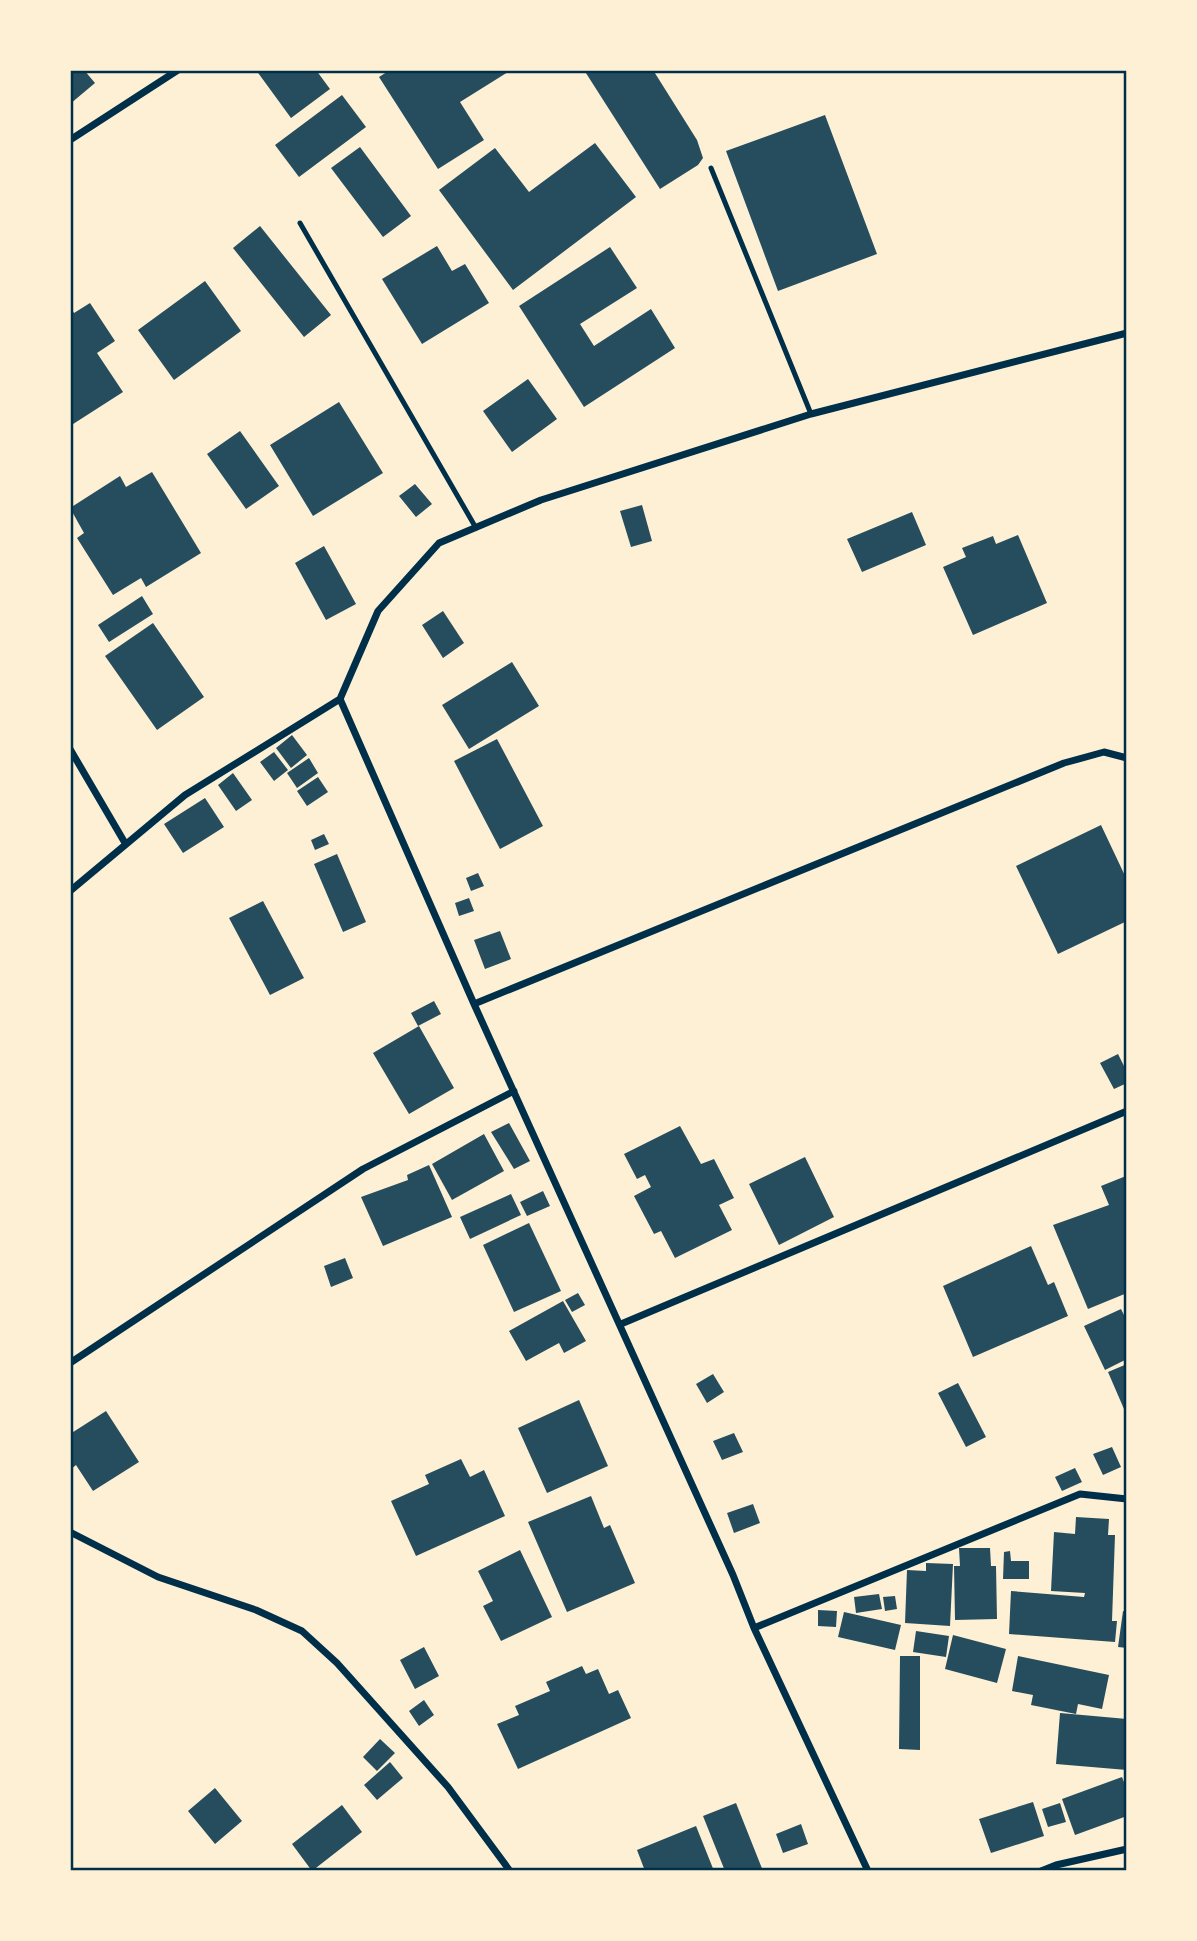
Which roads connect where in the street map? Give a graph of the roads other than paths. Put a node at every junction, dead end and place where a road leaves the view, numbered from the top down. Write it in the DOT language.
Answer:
graph roads {
  1 [pos="178,70"];
  2 [pos="70,140"];
  3 [pos="711,168"];
  4 [pos="300,223"];
  5 [pos="1127,333"];
  6 [pos="811,414"];
  7 [pos="476,527"];
  8 [pos="340,699"];
  9 [pos="70,749"];
  10 [pos="1127,758"];
  11 [pos="125,843"];
  12 [pos="70,891"];
  13 [pos="474,1004"];
  14 [pos="514,1091"];
  15 [pos="1127,1111"];
  16 [pos="621,1324"];
  17 [pos="70,1363"];
  18 [pos="1127,1499"];
  19 [pos="70,1532"];
  20 [pos="754,1628"];
  21 [pos="1127,1849"];
  22 [pos="510,1871"];
  23 [pos="868,1871"];
  24 [pos="1041,1871"];
  1 -- 2 [label="street"];
  3 -- 6 [label="lane"];
  4 -- 7 [label="lane"];
  5 -- 6 [label="street"];
  6 -- 7 [label="street"];
  7 -- 8 [label="street"];
  8 -- 11 [label="street"];
  8 -- 13 [label="street"];
  9 -- 11 [label="street"];
  10 -- 13 [label="street"];
  11 -- 12 [label="street"];
  13 -- 14 [label="street"];
  14 -- 16 [label="street"];
  14 -- 17 [label="street"];
  15 -- 16 [label="street"];
  16 -- 20 [label="street"];
  18 -- 20 [label="street"];
  19 -- 22 [label="street"];
  20 -- 23 [label="street"];
  21 -- 24 [label="street"];
}
